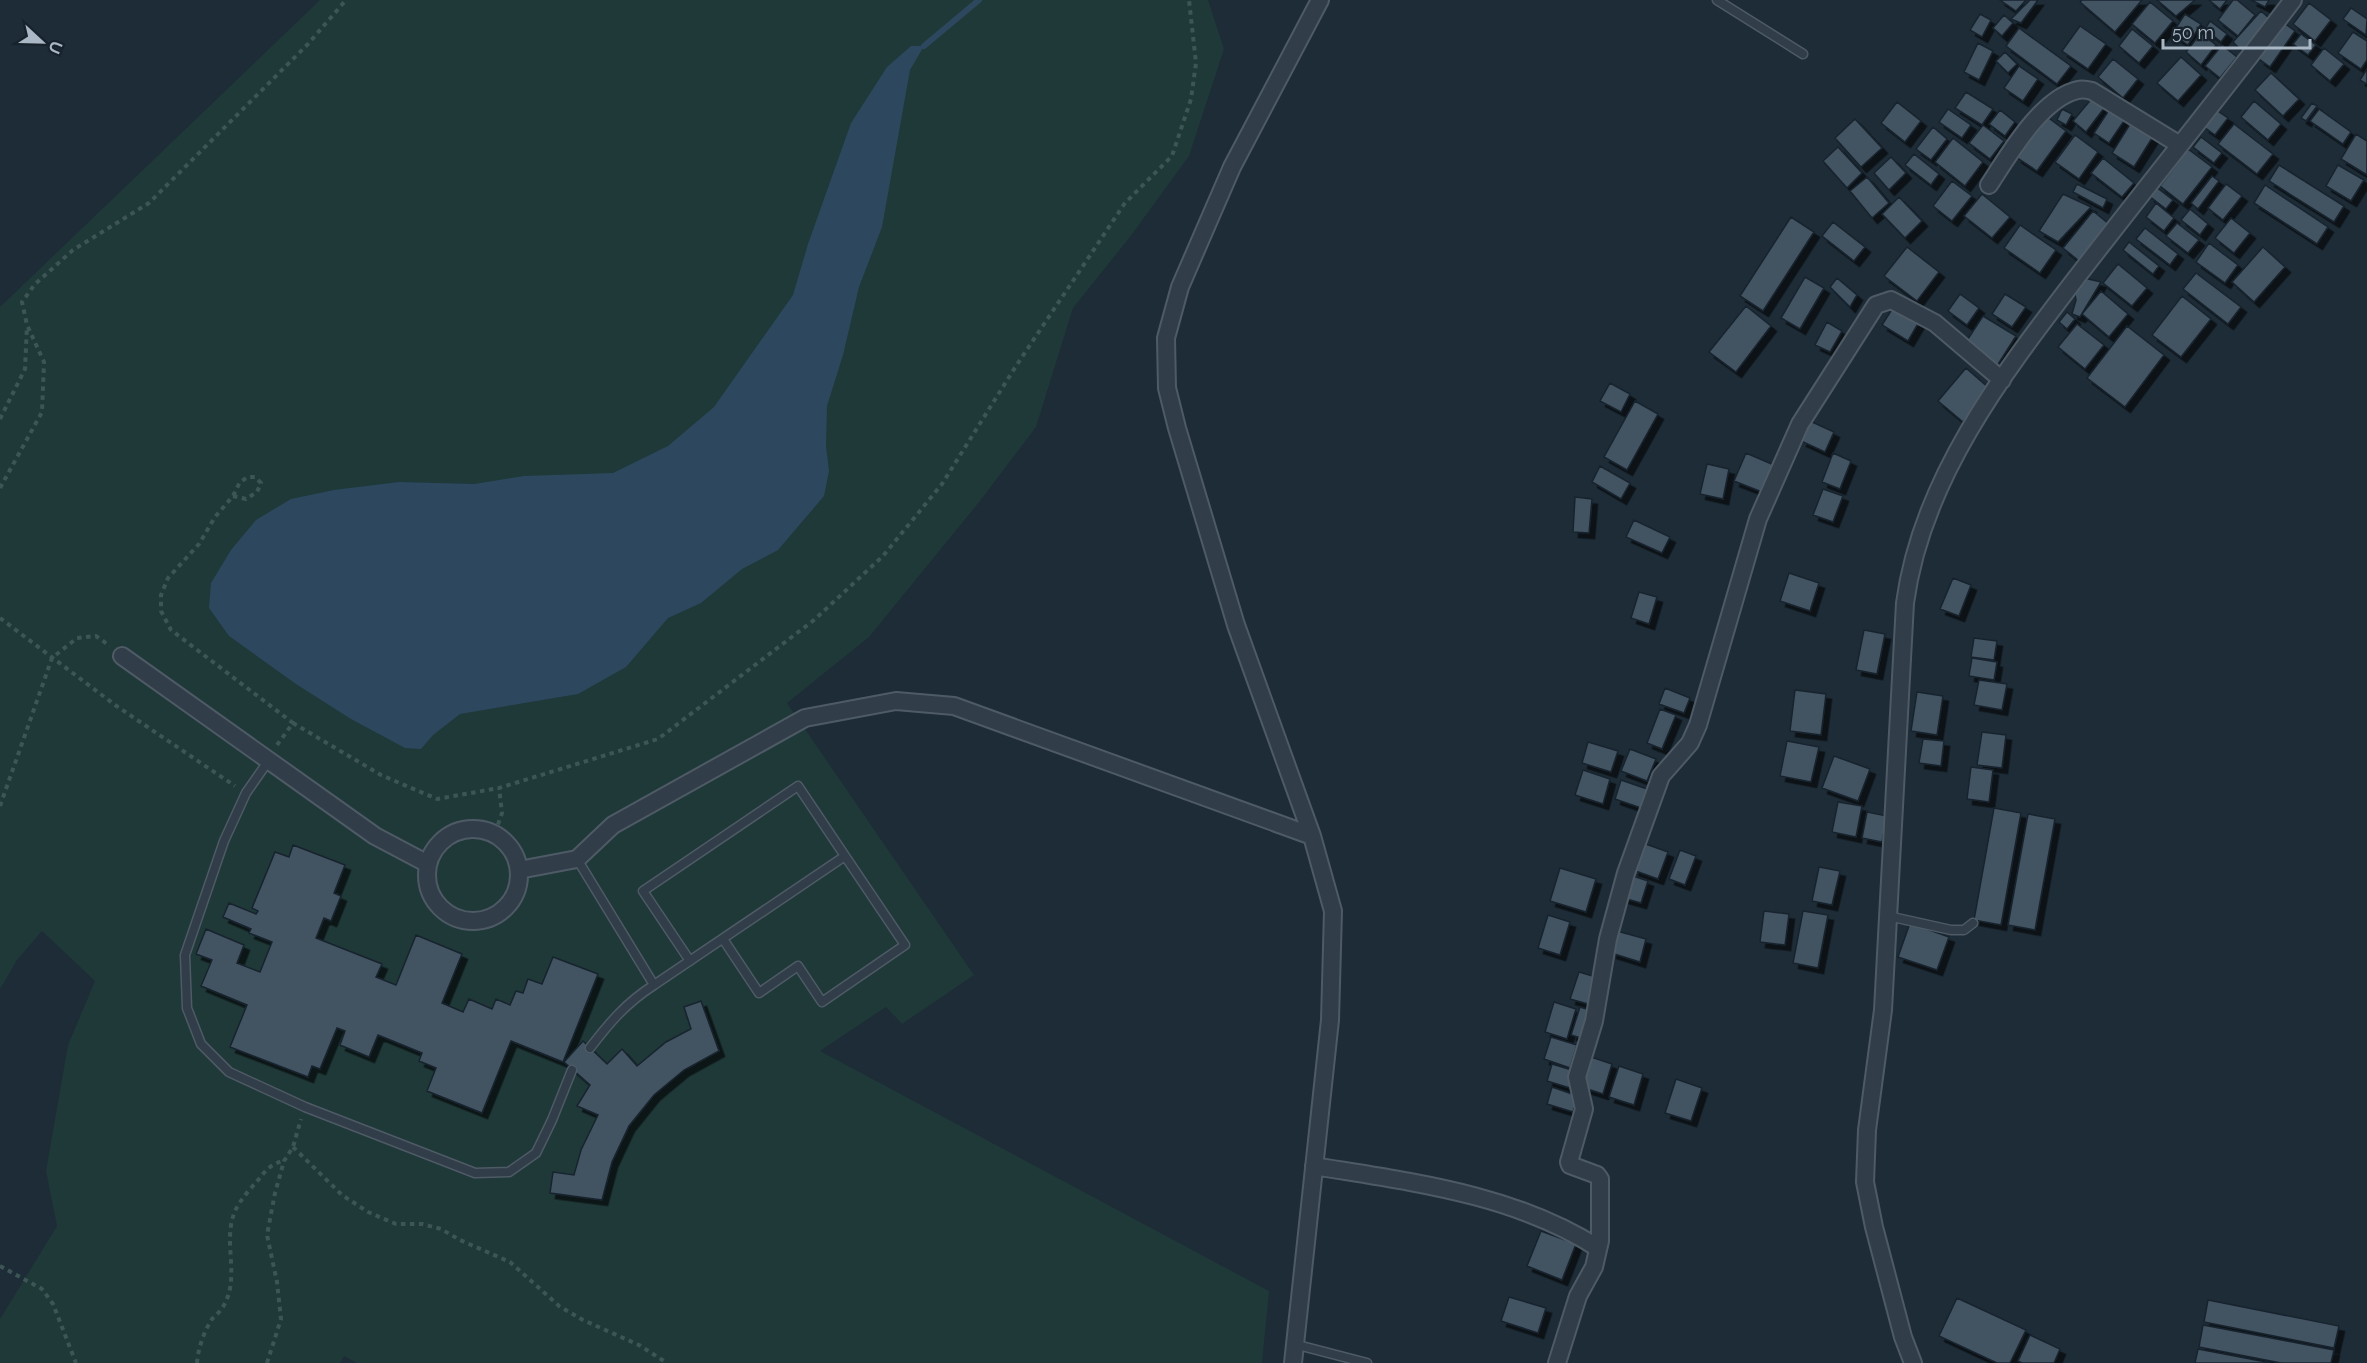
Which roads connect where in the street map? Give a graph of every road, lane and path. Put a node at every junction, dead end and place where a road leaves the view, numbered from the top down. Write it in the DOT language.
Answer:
graph roads {
  1 [pos="346,0"];
  2 [pos="1189,0"];
  3 [pos="1320,0"];
  4 [pos="1717,0"];
  5 [pos="2293,0"];
  6 [pos="1803,54"];
  7 [pos="2180,145"];
  8 [pos="1989,185"];
  9 [pos="27,325"];
  10 [pos="2002,380"];
  11 [pos="0,419"];
  12 [pos="0,488"];
  13 [pos="233,496"];
  14 [pos="0,618"];
  15 [pos="122,656"];
  16 [pos="52,658"];
  17 [pos="293,723"];
  18 [pos="269,759"];
  19 [pos="499,788"];
  20 [pos="246,793"];
  21 [pos="0,806"];
  22 [pos="495,833"];
  23 [pos="1312,836"];
  24 [pos="845,856"];
  25 [pos="577,859"];
  26 [pos="428,864"];
  27 [pos="519,870"];
  28 [pos="1888,916"];
  29 [pos="1973,923"];
  30 [pos="723,939"];
  31 [pos="690,961"];
  32 [pos="654,985"];
  33 [pos="590,1048"];
  34 [pos="572,1070"];
  35 [pos="305,1107"];
  36 [pos="293,1147"];
  37 [pos="284,1161"];
  38 [pos="1314,1166"];
  39 [pos="1598,1248"];
  40 [pos="0,1266"];
  41 [pos="1294,1344"];
  42 [pos="76,1363"];
  43 [pos="196,1363"];
  44 [pos="267,1363"];
  45 [pos="667,1363"];
  46 [pos="1293,1363"];
  47 [pos="1367,1363"];
  48 [pos="1557,1363"];
  49 [pos="1913,1363"];
  1 -- 9 [label="path"];
  2 -- 19 [label="path"];
  3 -- 23 [label="street"];
  4 -- 6 [label="lane"];
  5 -- 7 [label="street"];
  7 -- 8 [label="street"];
  7 -- 10 [label="street"];
  9 -- 11 [label="path"];
  9 -- 12 [label="path"];
  10 -- 28 [label="street"];
  10 -- 39 [label="street"];
  13 -- 13 [label="path"];
  13 -- 17 [label="path"];
  14 -- 16 [label="path"];
  15 -- 16 [label="path"];
  15 -- 18 [label="street"];
  16 -- 20 [label="path"];
  16 -- 21 [label="path"];
  17 -- 18 [label="path"];
  17 -- 19 [label="path"];
  18 -- 20 [label="lane"];
  18 -- 26 [label="street"];
  19 -- 22 [label="path"];
  20 -- 35 [label="lane"];
  22 -- 26 [label="street"];
  22 -- 27 [label="street"];
  23 -- 25 [label="street"];
  23 -- 38 [label="street"];
  24 -- 30 [label="lane"];
  24 -- 30 [label="lane"];
  24 -- 31 [label="lane"];
  25 -- 27 [label="street"];
  25 -- 32 [label="lane"];
  26 -- 27 [label="street"];
  28 -- 29 [label="lane"];
  28 -- 49 [label="street"];
  30 -- 31 [label="lane"];
  31 -- 32 [label="lane"];
  32 -- 33 [label="lane"];
  34 -- 35 [label="lane"];
  35 -- 36 [label="path"];
  36 -- 37 [label="path"];
  36 -- 45 [label="path"];
  37 -- 43 [label="path"];
  37 -- 44 [label="path"];
  38 -- 39 [label="street"];
  38 -- 41 [label="street"];
  39 -- 48 [label="street"];
  40 -- 42 [label="path"];
  41 -- 46 [label="street"];
  41 -- 47 [label="lane"];
}
